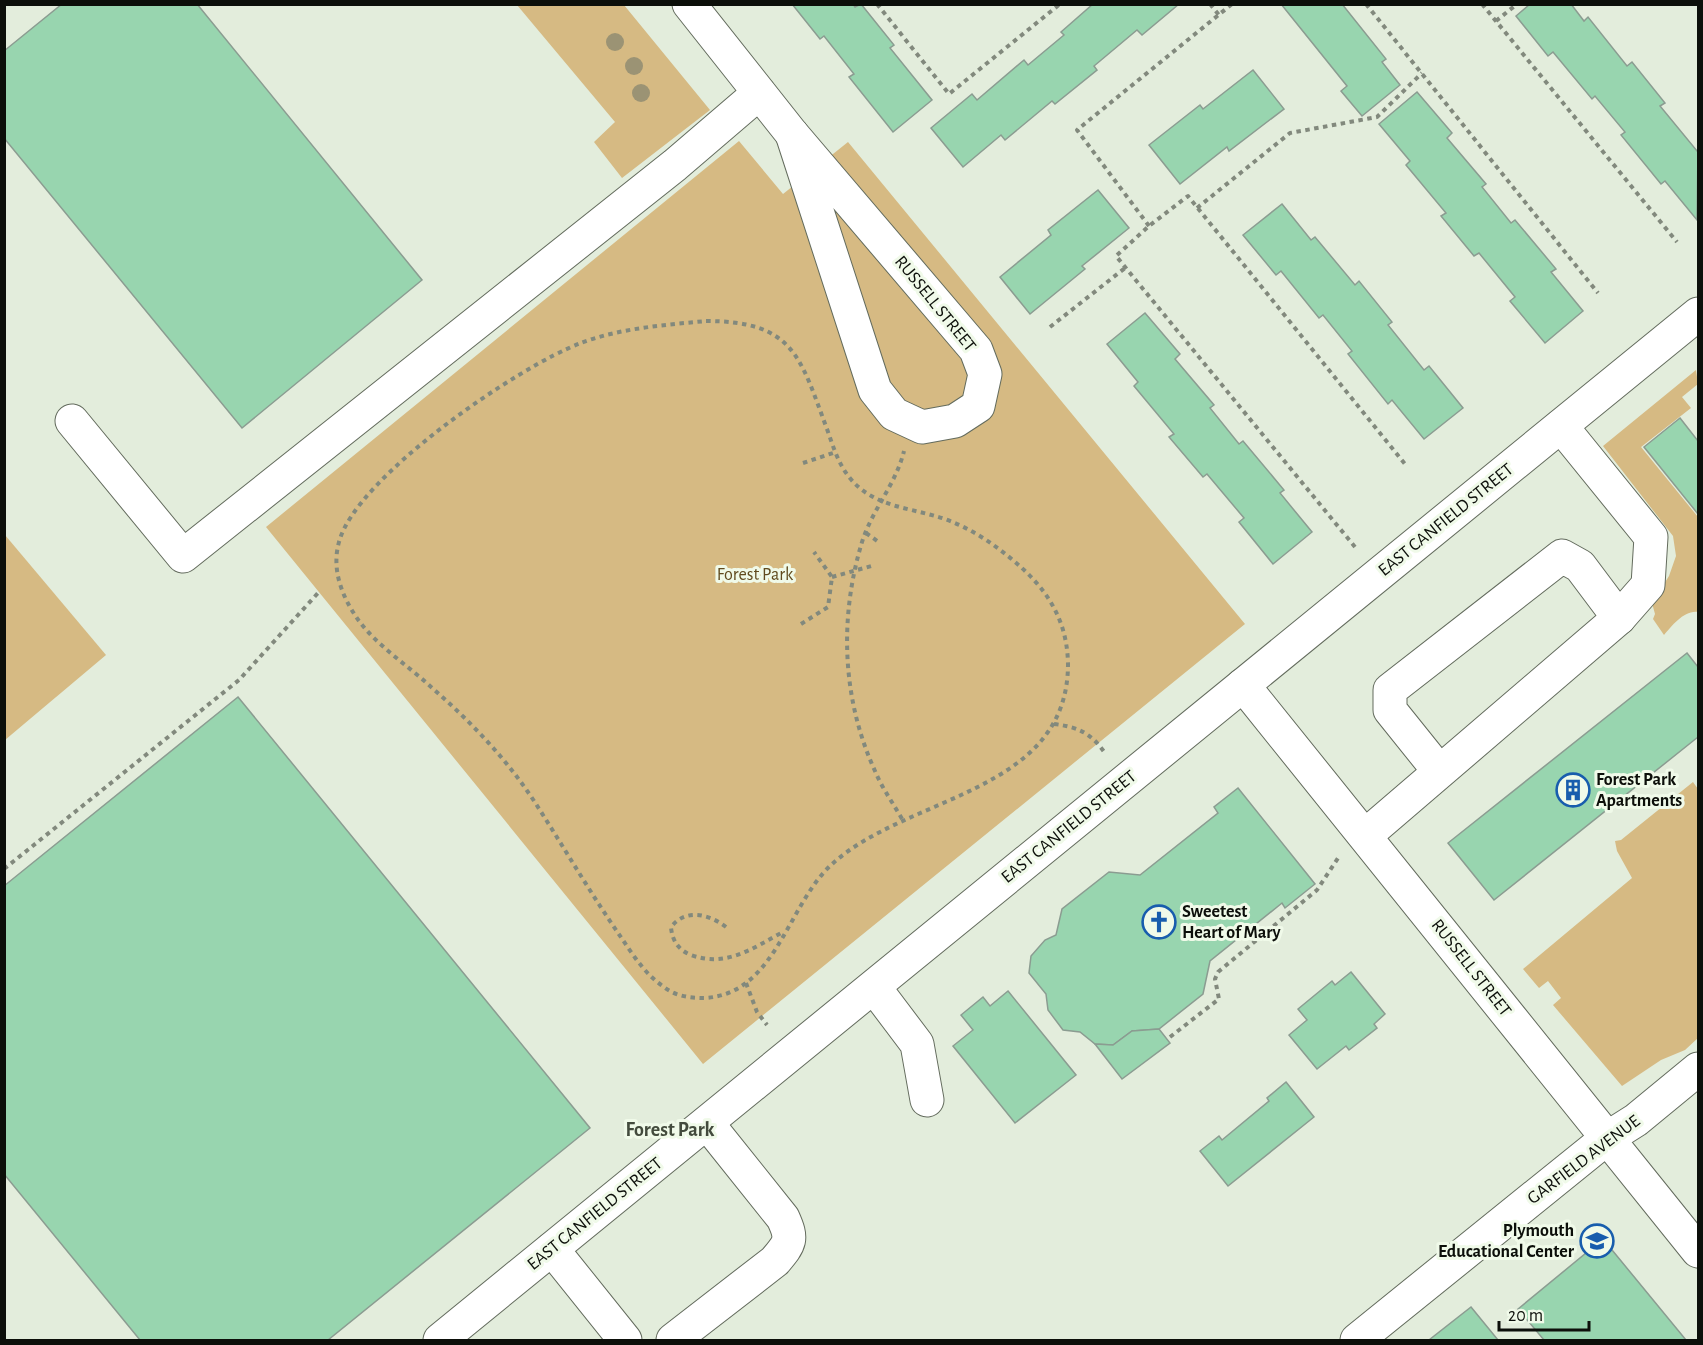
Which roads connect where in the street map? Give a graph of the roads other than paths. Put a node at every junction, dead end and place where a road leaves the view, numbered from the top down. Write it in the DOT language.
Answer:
graph roads {
  1 [pos="689,4"];
  2 [pos="759,93"];
  3 [pos="792,134"];
  4 [pos="1698,314"];
  5 [pos="72,421"];
  6 [pos="1561,426"];
  7 [pos="1619,618"];
  8 [pos="1243,685"];
  9 [pos="1439,771"];
  10 [pos="1366,835"];
  11 [pos="874,987"];
  12 [pos="1698,1069"];
  13 [pos="927,1100"];
  14 [pos="707,1123"];
  15 [pos="1606,1139"];
  16 [pos="552,1249"];
  17 [pos="1698,1251"];
  18 [pos="440,1341"];
  19 [pos="625,1341"];
  20 [pos="673,1341"];
  21 [pos="1357,1341"];
  1 -- 2 [label="street, RUSSELL STREET"];
  2 -- 3 [label="street, RUSSELL STREET"];
  2 -- 5 [label="street"];
  3 -- 3 [label="street, RUSSELL STREET"];
  4 -- 6 [label="street, EAST CANFIELD STREET"];
  6 -- 7 [label="street"];
  6 -- 8 [label="street, EAST CANFIELD STREET"];
  7 -- 9 [label="street"];
  7 -- 9 [label="street"];
  8 -- 10 [label="street, RUSSELL STREET"];
  8 -- 11 [label="street, EAST CANFIELD STREET"];
  9 -- 10 [label="street"];
  10 -- 15 [label="street, RUSSELL STREET"];
  11 -- 13 [label="street"];
  11 -- 14 [label="street, EAST CANFIELD STREET"];
  12 -- 15 [label="street, GARFIELD AVENUE"];
  14 -- 16 [label="street, EAST CANFIELD STREET"];
  14 -- 20 [label="street"];
  15 -- 17 [label="street, RUSSELL STREET"];
  15 -- 21 [label="street, GARFIELD AVENUE"];
  16 -- 18 [label="street, EAST CANFIELD STREET"];
  16 -- 19 [label="street"];
}
